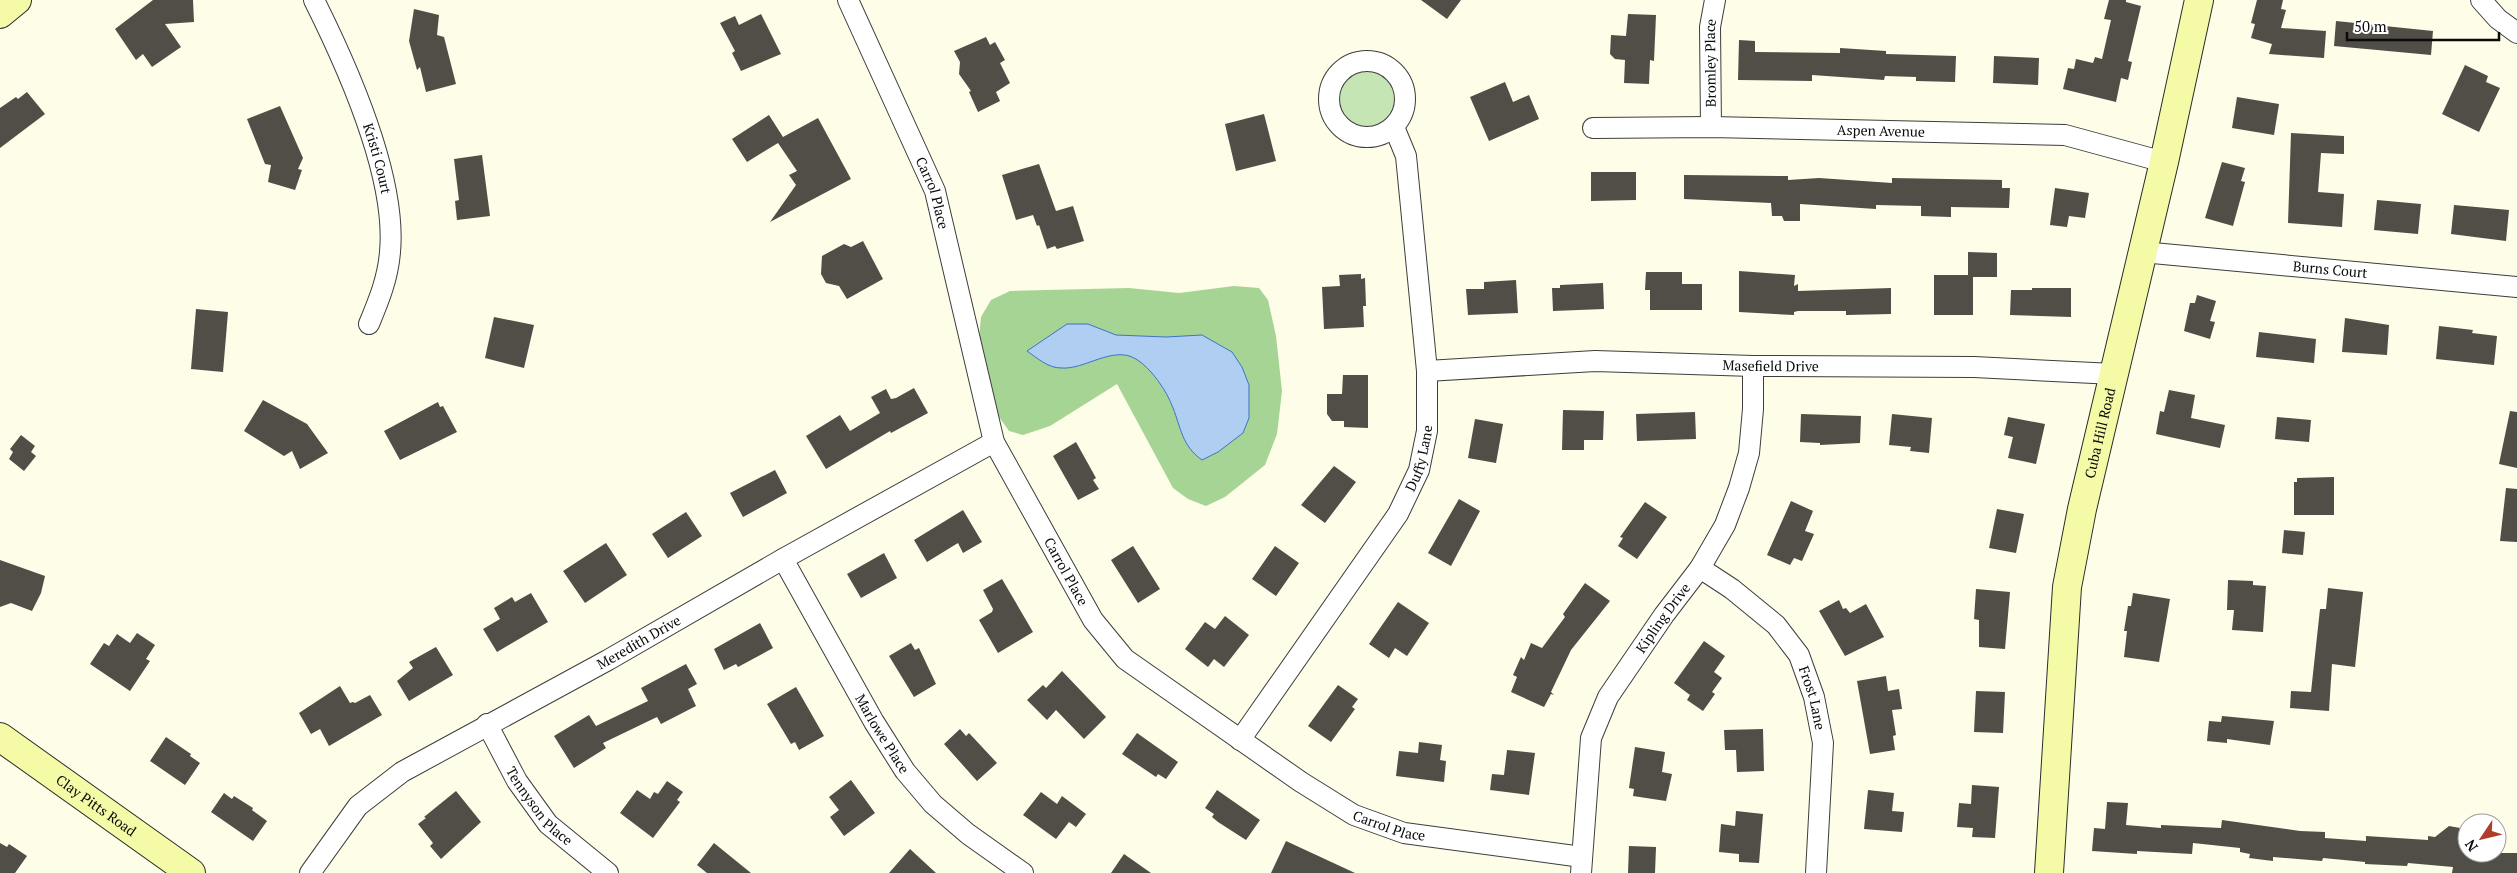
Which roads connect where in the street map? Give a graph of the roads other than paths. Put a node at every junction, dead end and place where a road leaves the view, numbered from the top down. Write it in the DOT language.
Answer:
graph roads {
  1 [pos="17,0"];
  2 [pos="314,0"];
  3 [pos="848,0"];
  4 [pos="1715,0"];
  5 [pos="2199,0"];
  6 [pos="2481,0"];
  7 [pos="0,14"];
  8 [pos="2517,33"];
  9 [pos="1394,127"];
  10 [pos="1711,127"];
  11 [pos="1593,128"];
  12 [pos="2164,162"];
  13 [pos="2142,252"];
  14 [pos="2517,287"];
  15 [pos="369,324"];
  16 [pos="1753,366"];
  17 [pos="1427,371"];
  18 [pos="2114,374"];
  19 [pos="994,442"];
  20 [pos="783,558"];
  21 [pos="1700,568"];
  22 [pos="487,724"];
  23 [pos="0,737"];
  24 [pos="1240,740"];
  25 [pos="1582,865"];
  26 [pos="191,873"];
  27 [pos="310,873"];
  28 [pos="608,873"];
  29 [pos="1023,873"];
  30 [pos="1816,873"];
  31 [pos="2049,873"];
  1 -- 7 [label="main road"];
  2 -- 15 [label="street, Kristi Court"];
  3 -- 19 [label="street, Carrol Place"];
  4 -- 10 [label="street, Bromley Place"];
  5 -- 12 [label="main road, Cuba Hill Road"];
  6 -- 8 [label="street"];
  9 -- 17 [label="street, Duffy Lane"];
  10 -- 11 [label="street, Aspen Avenue"];
  10 -- 12 [label="street, Aspen Avenue"];
  12 -- 13 [label="main road, Cuba Hill Road"];
  13 -- 14 [label="street, Burns Court"];
  13 -- 18 [label="main road, Cuba Hill Road"];
  16 -- 17 [label="street, Masefield Drive"];
  16 -- 18 [label="street, Masefield Drive"];
  16 -- 21 [label="street, Kipling Drive"];
  17 -- 24 [label="street, Duffy Lane"];
  18 -- 31 [label="main road, Cuba Hill Road"];
  19 -- 20 [label="street, Meredith Drive"];
  19 -- 24 [label="street, Carrol Place"];
  20 -- 22 [label="street, Meredith Drive"];
  20 -- 29 [label="street, Marlowe Place"];
  21 -- 25 [label="street, Kipling Drive"];
  21 -- 30 [label="street, Frost Lane"];
  22 -- 27 [label="street, Meredith Drive"];
  22 -- 28 [label="street, Tennyson Place"];
  23 -- 26 [label="main road, Clay Pitts Road"];
  24 -- 25 [label="street, Carrol Place"];
}
